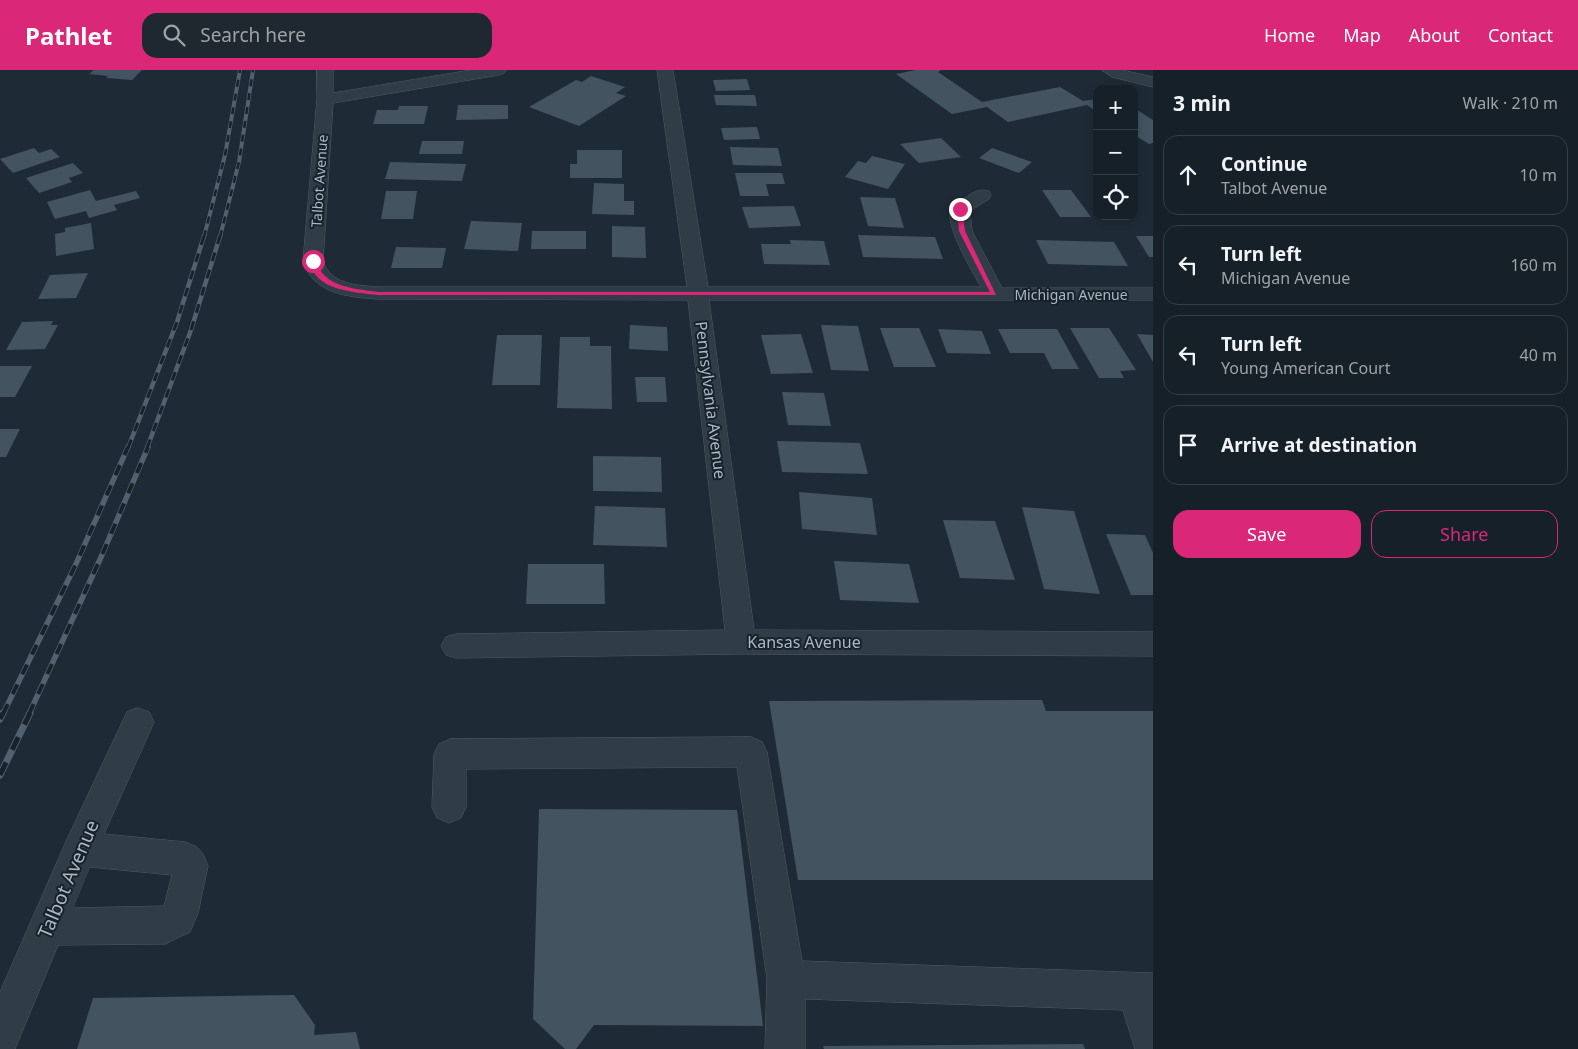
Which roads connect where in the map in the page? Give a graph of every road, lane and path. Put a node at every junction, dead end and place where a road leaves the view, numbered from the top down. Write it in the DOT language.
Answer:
graph roads {
  1 [pos="325,70"];
  2 [pos="499,70"];
  3 [pos="664,70"];
  4 [pos="1110,70"];
  5 [pos="1153,82"];
  6 [pos="325,99"];
  7 [pos="982,195"];
  8 [pos="331,284"];
  9 [pos="698,293"];
  10 [pos="994,294"];
  11 [pos="1153,294"];
  12 [pos="741,642"];
  13 [pos="1153,644"];
  14 [pos="456,646"];
  15 [pos="138,722"];
  16 [pos="449,807"];
  17 [pos="80,849"];
  18 [pos="48,927"];
  19 [pos="786,979"];
  20 [pos="1145,992"];
  21 [pos="0,1037"];
  22 [pos="1153,1044"];
  23 [pos="785,1049"];
  1 -- 6 [label="street, Talbot Avenue"];
  2 -- 6 [label="street"];
  3 -- 9 [label="street, Pennsylvania Avenue"];
  4 -- 5 [label="street"];
  6 -- 8 [label="street, Talbot Avenue"];
  7 -- 10 [label="street"];
  8 -- 9 [label="street, Michigan Avenue"];
  9 -- 10 [label="street, Michigan Avenue"];
  9 -- 12 [label="street, Pennsylvania Avenue"];
  10 -- 11 [label="street, Michigan Avenue"];
  12 -- 13 [label="street, Kansas Avenue"];
  12 -- 14 [label="street, Kansas Avenue"];
  15 -- 17 [label="street, Talbot Avenue"];
  16 -- 19 [label="street"];
  17 -- 18 [label="street, Talbot Avenue"];
  17 -- 18 [label="street"];
  18 -- 21 [label="street, Talbot Avenue"];
  19 -- 20 [label="street"];
  19 -- 23 [label="street"];
  20 -- 22 [label="street"];
}
